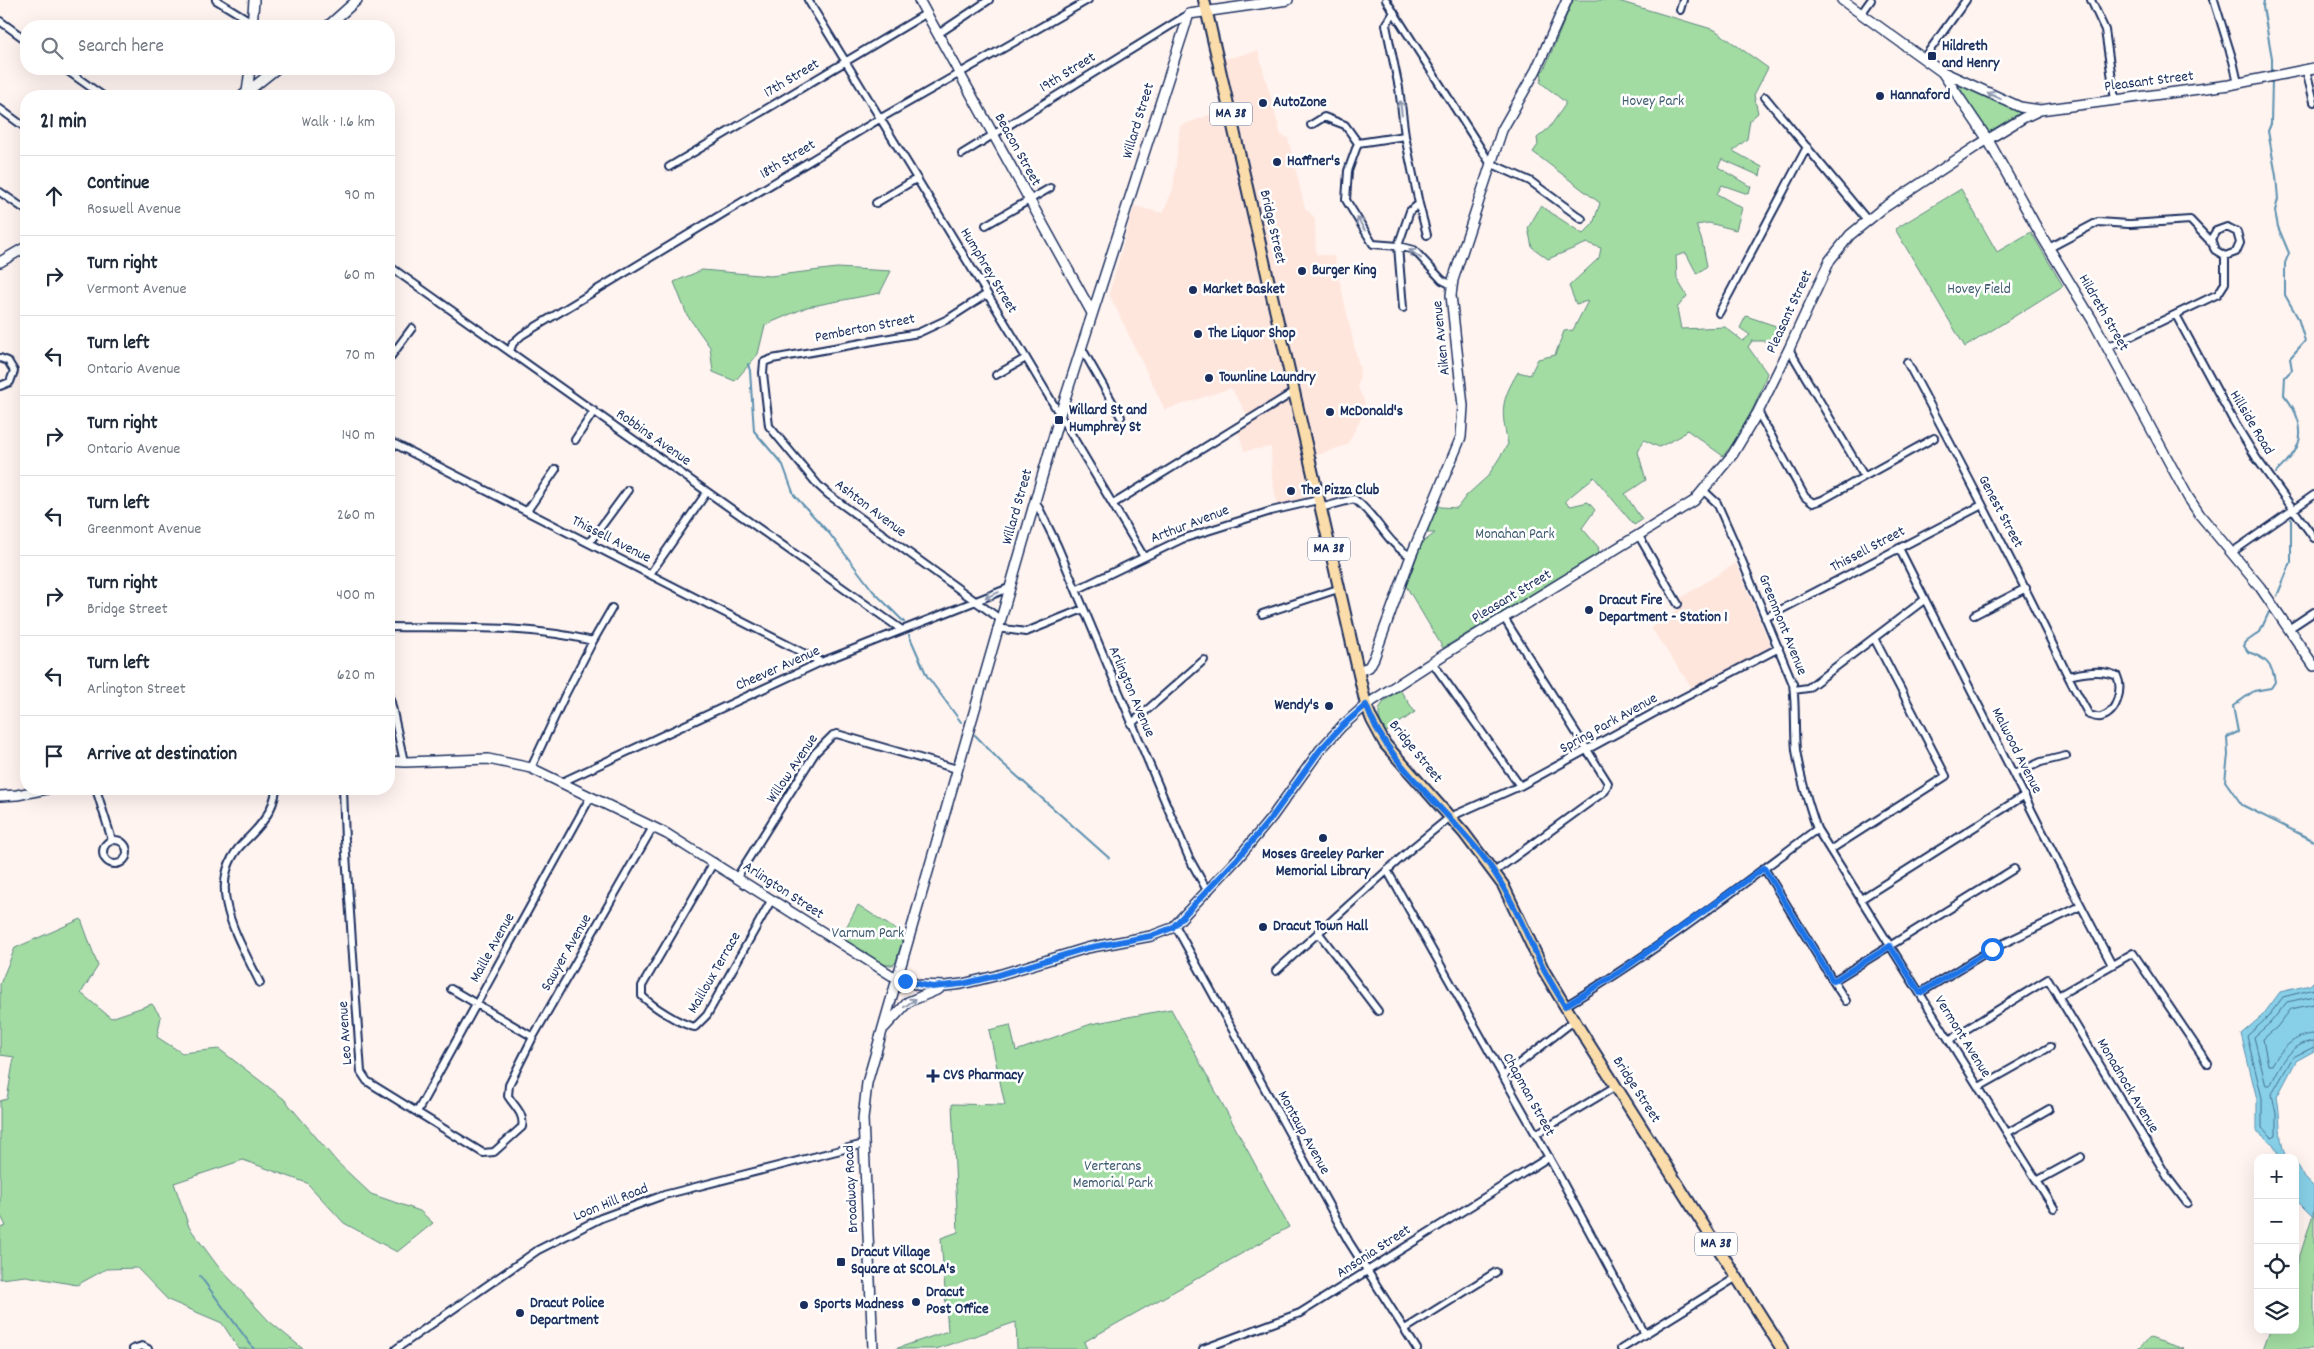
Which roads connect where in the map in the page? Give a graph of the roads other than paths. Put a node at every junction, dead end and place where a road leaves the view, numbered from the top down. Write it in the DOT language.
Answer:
graph roads {
  1 [pos="216,0"];
  2 [pos="254,0"];
  3 [pos="357,0"];
  4 [pos="808,0"];
  5 [pos="919,0"];
  6 [pos="989,0"];
  7 [pos="1088,0"];
  8 [pos="1204,0"];
  9 [pos="1288,0"];
  10 [pos="1386,0"];
  11 [pos="1567,0"];
  12 [pos="1683,0"];
  13 [pos="1842,0"];
  14 [pos="1871,0"];
  15 [pos="1966,0"];
  16 [pos="2091,0"];
  17 [pos="2214,0"];
  18 [pos="1680,10"];
  19 [pos="1207,11"];
  20 [pos="1394,12"];
  21 [pos="927,13"];
  22 [pos="1189,14"];
  23 [pos="1861,14"];
  24 [pos="246,20"];
  25 [pos="252,20"];
  26 [pos="335,20"];
  27 [pos="0,21"];
  28 [pos="938,34"];
  29 [pos="20,36"];
  30 [pos="1924,58"];
  31 [pos="846,62"];
  32 [pos="2310,69"];
  33 [pos="1942,72"];
  34 [pos="960,74"];
  35 [pos="73,75"];
  36 [pos="249,75"];
  37 [pos="269,75"];
  38 [pos="2238,83"];
  39 [pos="95,90"];
  40 [pos="246,90"];
  41 [pos="250,90"];
  42 [pos="1765,97"];
  43 [pos="2115,100"];
  44 [pos="2314,102"];
  45 [pos="0,109"];
  46 [pos="2040,110"];
  47 [pos="881,118"];
  48 [pos="20,124"];
  49 [pos="1311,125"];
  50 [pos="994,136"];
  51 [pos="1405,136"];
  52 [pos="1988,140"];
  53 [pos="1358,144"];
  54 [pos="1807,147"];
  55 [pos="962,154"];
  56 [pos="1490,163"];
  57 [pos="669,167"];
  58 [pos="916,179"];
  59 [pos="1050,188"];
  60 [pos="0,192"];
  61 [pos="1029,200"];
  62 [pos="876,203"];
  63 [pos="1419,204"];
  64 [pos="20,206"];
  65 [pos="1582,219"];
  66 [pos="1868,220"];
  67 [pos="986,225"];
  68 [pos="1428,235"];
  69 [pos="2211,242"];
  70 [pos="1398,246"];
  71 [pos="2049,248"];
  72 [pos="20,250"];
  73 [pos="2225,256"];
  74 [pos="0,262"];
  75 [pos="395,270"];
  76 [pos="1452,285"];
  77 [pos="987,294"];
  78 [pos="1403,308"];
  79 [pos="1092,313"];
  80 [pos="1719,313"];
  81 [pos="2176,314"];
  82 [pos="412,328"];
  83 [pos="1082,346"];
  84 [pos="2108,347"];
  85 [pos="1789,349"];
  86 [pos="395,351"];
  87 [pos="510,351"];
  88 [pos="0,358"];
  89 [pos="1026,358"];
  90 [pos="767,360"];
  91 [pos="1906,362"];
  92 [pos="996,375"];
  93 [pos="0,386"];
  94 [pos="1294,392"];
  95 [pos="594,411"];
  96 [pos="1758,412"];
  97 [pos="1060,416"];
  98 [pos="1121,417"];
  99 [pos="1934,438"];
  100 [pos="575,440"];
  101 [pos="395,444"];
  102 [pos="556,469"];
  103 [pos="1864,476"];
  104 [pos="628,490"];
  105 [pos="1704,490"];
  106 [pos="707,492"];
  107 [pos="2314,494"];
  108 [pos="1035,500"];
  109 [pos="1113,504"];
  110 [pos="1319,504"];
  111 [pos="1982,504"];
  112 [pos="2293,509"];
  113 [pos="527,512"];
  114 [pos="1639,536"];
  115 [pos="2314,538"];
  116 [pos="589,543"];
  117 [pos="1899,548"];
  118 [pos="2231,553"];
  119 [pos="1411,556"];
  120 [pos="1144,557"];
  121 [pos="650,574"];
  122 [pos="1009,588"];
  123 [pos="2026,588"];
  124 [pos="1338,589"];
  125 [pos="1076,590"];
  126 [pos="1924,600"];
  127 [pos="975,602"];
  128 [pos="1678,604"];
  129 [pos="612,608"];
  130 [pos="1083,609"];
  131 [pos="2314,612"];
  132 [pos="1262,614"];
  133 [pos="1974,615"];
  134 [pos="1504,618"];
  135 [pos="1766,618"];
  136 [pos="999,623"];
  137 [pos="395,627"];
  138 [pos="2290,628"];
  139 [pos="902,630"];
  140 [pos="1874,638"];
  141 [pos="594,641"];
  142 [pos="1779,648"];
  143 [pos="1204,660"];
  144 [pos="821,662"];
  145 [pos="1432,662"];
  146 [pos="2314,666"];
  147 [pos="1358,671"];
  148 [pos="2068,676"];
  149 [pos="1794,690"];
  150 [pos="1366,705"];
  151 [pos="395,721"];
  152 [pos="1131,724"];
  153 [pos="1587,751"];
  154 [pos="2066,756"];
  155 [pos="395,761"];
  156 [pos="404,762"];
  157 [pos="531,768"];
  158 [pos="957,768"];
  159 [pos="2014,774"];
  160 [pos="562,782"];
  161 [pos="1520,786"];
  162 [pos="20,794"];
  163 [pos="98,795"];
  164 [pos="275,795"];
  165 [pos="343,795"];
  166 [pos="0,796"];
  167 [pos="591,796"];
  168 [pos="2025,796"];
  169 [pos="1450,817"];
  170 [pos="653,827"];
  171 [pos="1817,829"];
  172 [pos="112,840"];
  173 [pos="1830,850"];
  174 [pos="714,862"];
  175 [pos="1764,868"];
  176 [pos="2014,869"];
  177 [pos="1387,870"];
  178 [pos="1494,872"];
  179 [pos="737,877"];
  180 [pos="1208,892"];
  181 [pos="772,899"];
  182 [pos="1861,899"];
  183 [pos="2081,906"];
  184 [pos="1175,925"];
  185 [pos="1318,932"];
  186 [pos="1890,946"];
  187 [pos="2112,965"];
  188 [pos="1276,971"];
  189 [pos="898,977"];
  190 [pos="1833,981"];
  191 [pos="260,983"];
  192 [pos="945,986"];
  193 [pos="451,989"];
  194 [pos="1920,993"];
  195 [pos="2058,996"];
  196 [pos="1846,1001"];
  197 [pos="477,1004"];
  198 [pos="1565,1006"];
  199 [pos="1378,1010"];
  200 [pos="1575,1020"];
  201 [pos="882,1030"];
  202 [pos="533,1037"];
  203 [pos="1949,1040"];
  204 [pos="2050,1047"];
  205 [pos="2208,1064"];
  206 [pos="1503,1076"];
  207 [pos="1616,1086"];
  208 [pos="1979,1087"];
  209 [pos="507,1093"];
  210 [pos="2049,1109"];
  211 [pos="418,1112"];
  212 [pos="2007,1133"];
  213 [pos="1536,1134"];
  214 [pos="864,1144"];
  215 [pos="1549,1157"];
  216 [pos="2081,1157"];
  217 [pos="2037,1181"];
  218 [pos="2187,1204"];
  219 [pos="2054,1208"];
  220 [pos="1367,1271"];
  221 [pos="1496,1272"];
  222 [pos="1737,1277"];
  223 [pos="1405,1329"];
  224 [pos="1645,1334"];
  225 [pos="133,1349"];
  226 [pos="148,1349"];
  227 [pos="396,1349"];
  228 [pos="872,1349"];
  229 [pos="1203,1349"];
  230 [pos="1417,1349"];
  231 [pos="1621,1349"];
  232 [pos="1782,1349"];
  1 -- 24 [label="street"];
  2 -- 25 [label="main road"];
  3 -- 26 [label="main road"];
  4 -- 31 [label="street, Humphrey Street"];
  5 -- 21 [label="main road, Beacon Street"];
  6 -- 28 [label="street"];
  7 -- 34 [label="street, 18th Street"];
  8 -- 19 [label="main road, Bridge Street / MA 38"];
  9 -- 19 [label="main road"];
  10 -- 20 [label="street"];
  11 -- 56 [label="main road, Aiken Avenue"];
  12 -- 18 [label="street"];
  13 -- 23 [label="main road, Hildreth Street"];
  14 -- 23 [label="street"];
  15 -- 30 [label="street"];
  16 -- 43 [label="street"];
  17 -- 38 [label="street"];
  19 -- 22 [label="main road"];
  19 -- 94 [label="main road, Bridge Street / MA 38"];
  51 -- 20 [label="street, one-way"];
  20 -- 56 [label="street"];
  21 -- 28 [label="main road, Beacon Street"];
  21 -- 31 [label="street, 17th Street"];
  22 -- 50 [label="street, 19th Street"];
  22 -- 79 [label="main road, Willard Street"];
  23 -- 30 [label="main road, Hildreth Street"];
  27 -- 29 [label="street"];
  28 -- 34 [label="main road, Beacon Street"];
  30 -- 33 [label="main road, Hildreth Street"];
  31 -- 47 [label="street, Humphrey Street"];
  31 -- 57 [label="street, 17th Street"];
  32 -- 38 [label="main road, Pleasant Street"];
  32 -- 44 [label="street"];
  46 -- 33 [label="main road, one-way"];
  33 -- 52 [label="main road, Hildreth Street"];
  34 -- 47 [label="street, 18th Street"];
  34 -- 50 [label="main road, Beacon Street"];
  35 -- 39 [label="street"];
  36 -- 40 [label="main road"];
  37 -- 41 [label="main road"];
  38 -- 43 [label="main road, Pleasant Street"];
  42 -- 54 [label="street"];
  43 -- 46 [label="main road, Pleasant Street"];
  45 -- 48 [label="street"];
  46 -- 52 [label="main road, Pleasant Street"];
  47 -- 58 [label="street, Humphrey Street"];
  47 -- 87 [label="street, 18th Street"];
  49 -- 53 [label="street"];
  50 -- 55 [label="street, 19th Street"];
  50 -- 61 [label="main road, Beacon Street"];
  51 -- 53 [label="street"];
  51 -- 63 [label="street"];
  52 -- 66 [label="main road, Pleasant Street"];
  52 -- 71 [label="main road, Hildreth Street"];
  70 -- 53 [label="street, one-way"];
  54 -- 66 [label="street"];
  54 -- 80 [label="street"];
  56 -- 65 [label="street"];
  56 -- 76 [label="main road, Aiken Avenue"];
  58 -- 62 [label="street"];
  58 -- 77 [label="street, Humphrey Street"];
  59 -- 61 [label="street"];
  60 -- 64 [label="street"];
  61 -- 67 [label="street"];
  61 -- 79 [label="main road, Beacon Street"];
  63 -- 68 [label="street"];
  63 -- 70 [label="street"];
  66 -- 85 [label="main road, Pleasant Street"];
  69 -- 71 [label="street"];
  69 -- 73 [label="street"];
  69 -- 73 [label="street"];
  76 -- 70 [label="street, one-way"];
  70 -- 78 [label="street"];
  71 -- 84 [label="main road, Hildreth Street"];
  72 -- 74 [label="main road"];
  73 -- 81 [label="street"];
  75 -- 87 [label="street, Robbins Avenue"];
  76 -- 119 [label="main road, Aiken Avenue"];
  77 -- 89 [label="street, Humphrey Street"];
  77 -- 90 [label="street, Pemberton Street"];
  79 -- 83 [label="main road, Willard Street"];
  81 -- 84 [label="street"];
  81 -- 112 [label="street, Hillside Road"];
  82 -- 86 [label="street"];
  83 -- 97 [label="main road, Willard Street"];
  83 -- 98 [label="street"];
  84 -- 118 [label="main road, Hildreth Street"];
  85 -- 96 [label="main road, Pleasant Street"];
  85 -- 103 [label="street"];
  87 -- 95 [label="street, Robbins Avenue"];
  88 -- 93 [label="street"];
  89 -- 92 [label="street"];
  89 -- 97 [label="street, Humphrey Street"];
  90 -- 127 [label="street, Ashton Avenue"];
  91 -- 111 [label="street, Genest Street"];
  94 -- 109 [label="street"];
  94 -- 110 [label="main road, Bridge Street / MA 38"];
  95 -- 100 [label="street"];
  95 -- 106 [label="street, Robbins Avenue"];
  96 -- 103 [label="street"];
  96 -- 105 [label="main road, Pleasant Street"];
  97 -- 108 [label="main road, Willard Street"];
  97 -- 109 [label="street, Humphrey Street"];
  99 -- 103 [label="street"];
  101 -- 113 [label="street, Thissell Avenue"];
  102 -- 113 [label="street"];
  104 -- 116 [label="street"];
  105 -- 114 [label="main road, Pleasant Street"];
  105 -- 135 [label="street, Greenmont Avenue"];
  106 -- 121 [label="street"];
  106 -- 139 [label="street, Robbins Avenue"];
  107 -- 112 [label="street"];
  108 -- 122 [label="main road, Willard Street"];
  108 -- 125 [label="street, Arlington Avenue"];
  109 -- 120 [label="street, Humphrey Street"];
  110 -- 119 [label="street, Arthur Avenue"];
  110 -- 120 [label="street, Arthur Avenue"];
  110 -- 124 [label="main road, Bridge Street / MA 38"];
  111 -- 117 [label="street, Thissell Street"];
  111 -- 123 [label="street, Genest Street"];
  112 -- 115 [label="street, Hillside Road"];
  112 -- 118 [label="street"];
  113 -- 116 [label="street, Thissell Avenue"];
  114 -- 128 [label="street"];
  114 -- 134 [label="main road, Pleasant Street"];
  116 -- 121 [label="street, Thissell Avenue"];
  117 -- 126 [label="street, Malwood Avenue"];
  117 -- 135 [label="street, Thissell Street"];
  118 -- 138 [label="main road, Hildreth Street"];
  119 -- 147 [label="main road, Aiken Avenue"];
  120 -- 125 [label="street, Arthur Avenue"];
  121 -- 144 [label="street, Thissell Avenue"];
  122 -- 127 [label="street, Cheever Avenue, one-way"];
  122 -- 136 [label="main road, Willard Street"];
  123 -- 133 [label="street"];
  123 -- 148 [label="street, Genest Street"];
  124 -- 132 [label="street"];
  124 -- 147 [label="main road, Bridge Street / MA 38"];
  125 -- 130 [label="street, Arlington Avenue"];
  126 -- 140 [label="street"];
  126 -- 159 [label="street, Malwood Avenue"];
  127 -- 136 [label="street, Ashton Avenue"];
  127 -- 139 [label="street, Cheever Avenue"];
  129 -- 141 [label="street"];
  130 -- 136 [label="street"];
  130 -- 152 [label="street, Arlington Avenue"];
  131 -- 138 [label="street"];
  134 -- 145 [label="main road, Pleasant Street"];
  134 -- 153 [label="street"];
  135 -- 142 [label="street, Greenmont Avenue"];
  136 -- 158 [label="main road, Willard Street"];
  137 -- 141 [label="street"];
  138 -- 146 [label="main road, Hildreth Street"];
  139 -- 144 [label="street, Cheever Avenue"];
  140 -- 149 [label="street"];
  140 -- 173 [label="street"];
  141 -- 157 [label="street"];
  142 -- 149 [label="street, Greenmont Avenue"];
  142 -- 153 [label="street, Spring Park Avenue"];
  143 -- 152 [label="street"];
  144 -- 160 [label="street, Cheever Avenue"];
  145 -- 150 [label="main road, Pleasant Street"];
  145 -- 161 [label="street"];
  147 -- 150 [label="main road, Bridge Street / MA 38"];
  148 -- 148 [label="street, Genest Street"];
  149 -- 171 [label="street, Greenmont Avenue"];
  150 -- 169 [label="main road, Bridge Street / MA 38"];
  150 -- 180 [label="main road, Arlington Street"];
  151 -- 156 [label="street"];
  152 -- 180 [label="street, Arlington Avenue"];
  153 -- 161 [label="street, Spring Park Avenue"];
  153 -- 178 [label="street"];
  154 -- 159 [label="street"];
  155 -- 156 [label="main road, Arlington Street"];
  156 -- 157 [label="main road, Arlington Street"];
  157 -- 160 [label="main road, Arlington Street"];
  158 -- 179 [label="street, Willow Avenue"];
  158 -- 189 [label="main road, Willard Street"];
  159 -- 168 [label="street, Malwood Avenue"];
  160 -- 167 [label="main road, Arlington Street"];
  161 -- 169 [label="street, Spring Park Avenue"];
  162 -- 166 [label="main road"];
  163 -- 172 [label="street"];
  164 -- 191 [label="street"];
  165 -- 211 [label="street, Leo Avenue"];
  167 -- 170 [label="main road, Arlington Street"];
  167 -- 197 [label="street, Maille Avenue"];
  168 -- 182 [label="street"];
  168 -- 183 [label="street, Malwood Avenue"];
  169 -- 177 [label="street, Spring Park Avenue"];
  169 -- 178 [label="main road, Bridge Street / MA 38"];
  170 -- 174 [label="main road, Arlington Street"];
  170 -- 202 [label="street, Sawyer Avenue"];
  171 -- 173 [label="street, Vermont Avenue"];
  171 -- 175 [label="street"];
  173 -- 182 [label="street, Vermont Avenue"];
  174 -- 179 [label="main road, Arlington Street"];
  174 -- 181 [label="street, Mailloux Terrace"];
  175 -- 190 [label="street"];
  175 -- 198 [label="street"];
  176 -- 186 [label="street"];
  177 -- 185 [label="street, Spring Park Avenue"];
  177 -- 206 [label="street, Chapman Street"];
  178 -- 198 [label="main road, Bridge Street / MA 38"];
  179 -- 181 [label="main road, Arlington Street"];
  180 -- 184 [label="main road, Arlington Street"];
  181 -- 189 [label="main road, Arlington Street"];
  182 -- 186 [label="street, Vermont Avenue"];
  183 -- 187 [label="street, Malwood Avenue"];
  183 -- 194 [label="street"];
  184 -- 192 [label="main road, Arlington Street"];
  184 -- 220 [label="street, Montaup Avenue"];
  185 -- 188 [label="street, Spring Park Avenue"];
  185 -- 199 [label="street"];
  186 -- 190 [label="street"];
  186 -- 194 [label="street, Vermont Avenue"];
  187 -- 195 [label="street"];
  187 -- 205 [label="street"];
  189 -- 192 [label="main road, Arlington Street"];
  189 -- 201 [label="main road, Willard Street"];
  190 -- 196 [label="street"];
  201 -- 192 [label="main road, one-way"];
  193 -- 197 [label="street"];
  194 -- 203 [label="street, Vermont Avenue"];
  195 -- 203 [label="street, Monadnock Avenue"];
  195 -- 218 [label="street, Monadnock Avenue"];
  197 -- 202 [label="street"];
  197 -- 211 [label="street, Maille Avenue"];
  198 -- 200 [label="main road, Bridge Street / MA 38"];
  200 -- 206 [label="street"];
  200 -- 207 [label="main road, Bridge Street / MA 38"];
  201 -- 214 [label="main road, Broadway Road"];
  202 -- 209 [label="street, Sawyer Avenue"];
  203 -- 208 [label="street, Vermont Avenue"];
  204 -- 208 [label="street"];
  206 -- 213 [label="street, Chapman Street"];
  207 -- 213 [label="street"];
  207 -- 222 [label="main road, Bridge Street / MA 38"];
  208 -- 212 [label="street, Vermont Avenue"];
  209 -- 211 [label="street, Leo Avenue"];
  210 -- 212 [label="street"];
  212 -- 217 [label="street, Vermont Avenue"];
  213 -- 215 [label="street, Chapman Street"];
  214 -- 227 [label="street, Loon Hill Road"];
  214 -- 228 [label="main road, Broadway Road"];
  215 -- 220 [label="street, Ansonia Street"];
  215 -- 224 [label="street, Chapman Street"];
  216 -- 217 [label="street"];
  217 -- 219 [label="street, Vermont Avenue"];
  220 -- 223 [label="street, Montaup Avenue"];
  220 -- 229 [label="street, Ansonia Street"];
  221 -- 223 [label="street"];
  222 -- 224 [label="street"];
  222 -- 232 [label="main road, Bridge Street / MA 38"];
  223 -- 230 [label="street, Montaup Avenue"];
  224 -- 231 [label="street"];
  225 -- 226 [label="street"];
}
